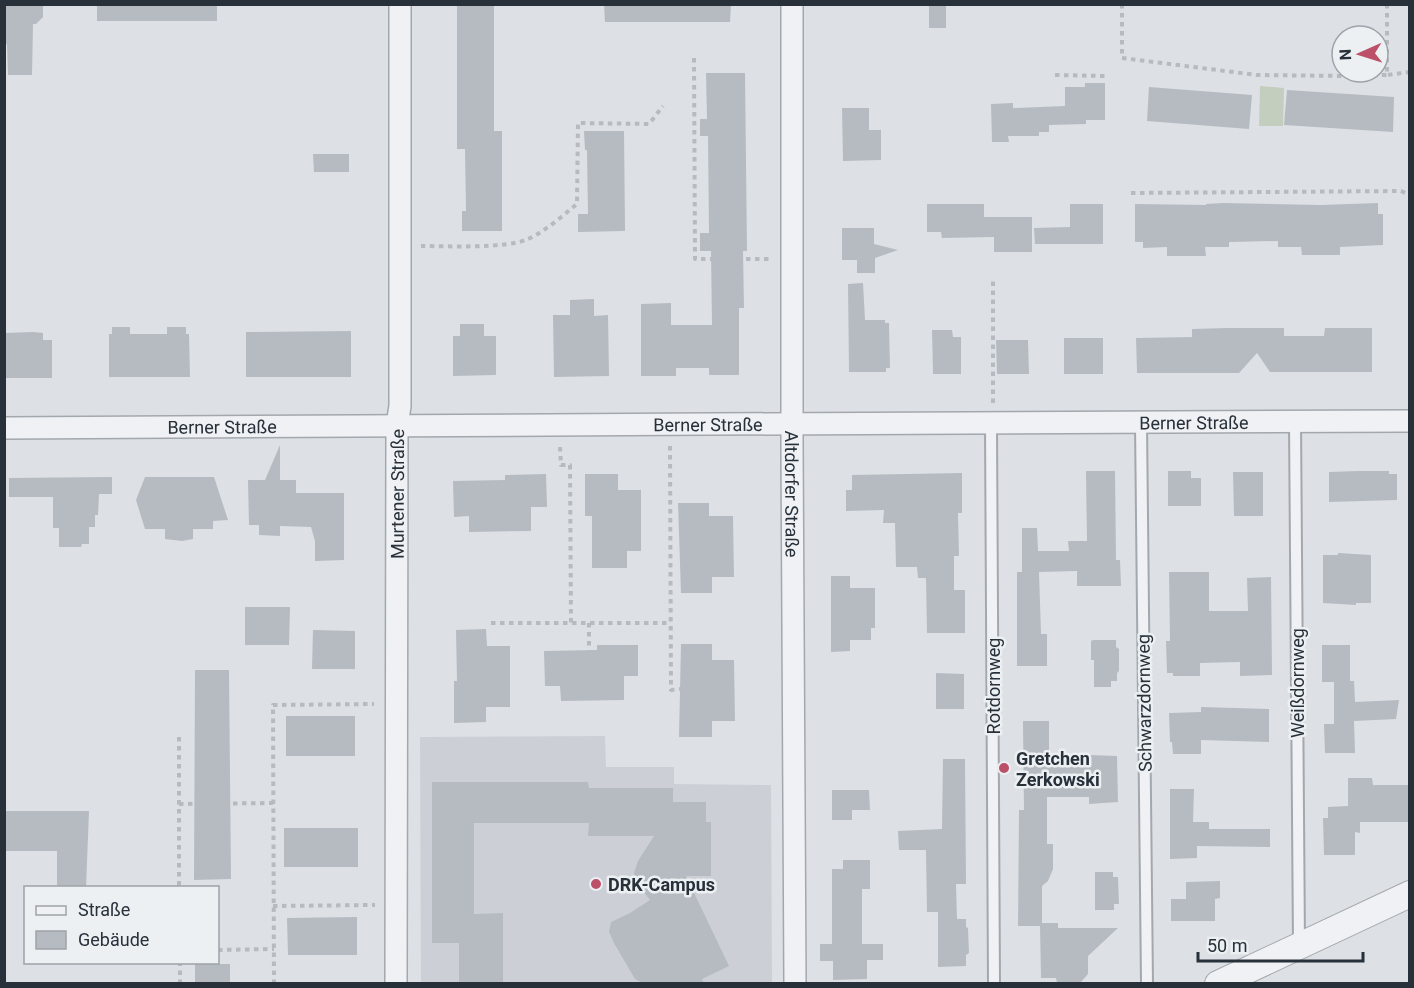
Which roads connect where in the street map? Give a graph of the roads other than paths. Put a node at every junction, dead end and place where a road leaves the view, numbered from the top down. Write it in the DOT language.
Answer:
graph roads {
  1 [pos="400,4"];
  2 [pos="792,4"];
  3 [pos="992,413"];
  4 [pos="1410,421"];
  5 [pos="1295,422"];
  6 [pos="1141,423"];
  7 [pos="397,425"];
  8 [pos="792,425"];
  9 [pos="4,428"];
  10 [pos="1410,894"];
  11 [pos="1299,945"];
  12 [pos="396,984"];
  13 [pos="795,984"];
  14 [pos="994,984"];
  15 [pos="1147,984"];
  16 [pos="1218,984"];
  1 -- 7 [label="street, Murtener Straße"];
  2 -- 8 [label="street, Altdorfer Straße"];
  3 -- 6 [label="street, Berner Straße"];
  3 -- 8 [label="street, Berner Straße"];
  3 -- 14 [label="lane, Rotdornweg"];
  4 -- 5 [label="street, Berner Straße"];
  5 -- 6 [label="street, Berner Straße"];
  5 -- 11 [label="lane, Weißdornweg"];
  6 -- 15 [label="lane, Schwarzdornweg"];
  7 -- 8 [label="street, Berner Straße"];
  7 -- 9 [label="street, Berner Straße"];
  7 -- 12 [label="street, Murtener Straße"];
  8 -- 13 [label="street, Altdorfer Straße"];
  10 -- 11 [label="street"];
  11 -- 16 [label="street"];
}
